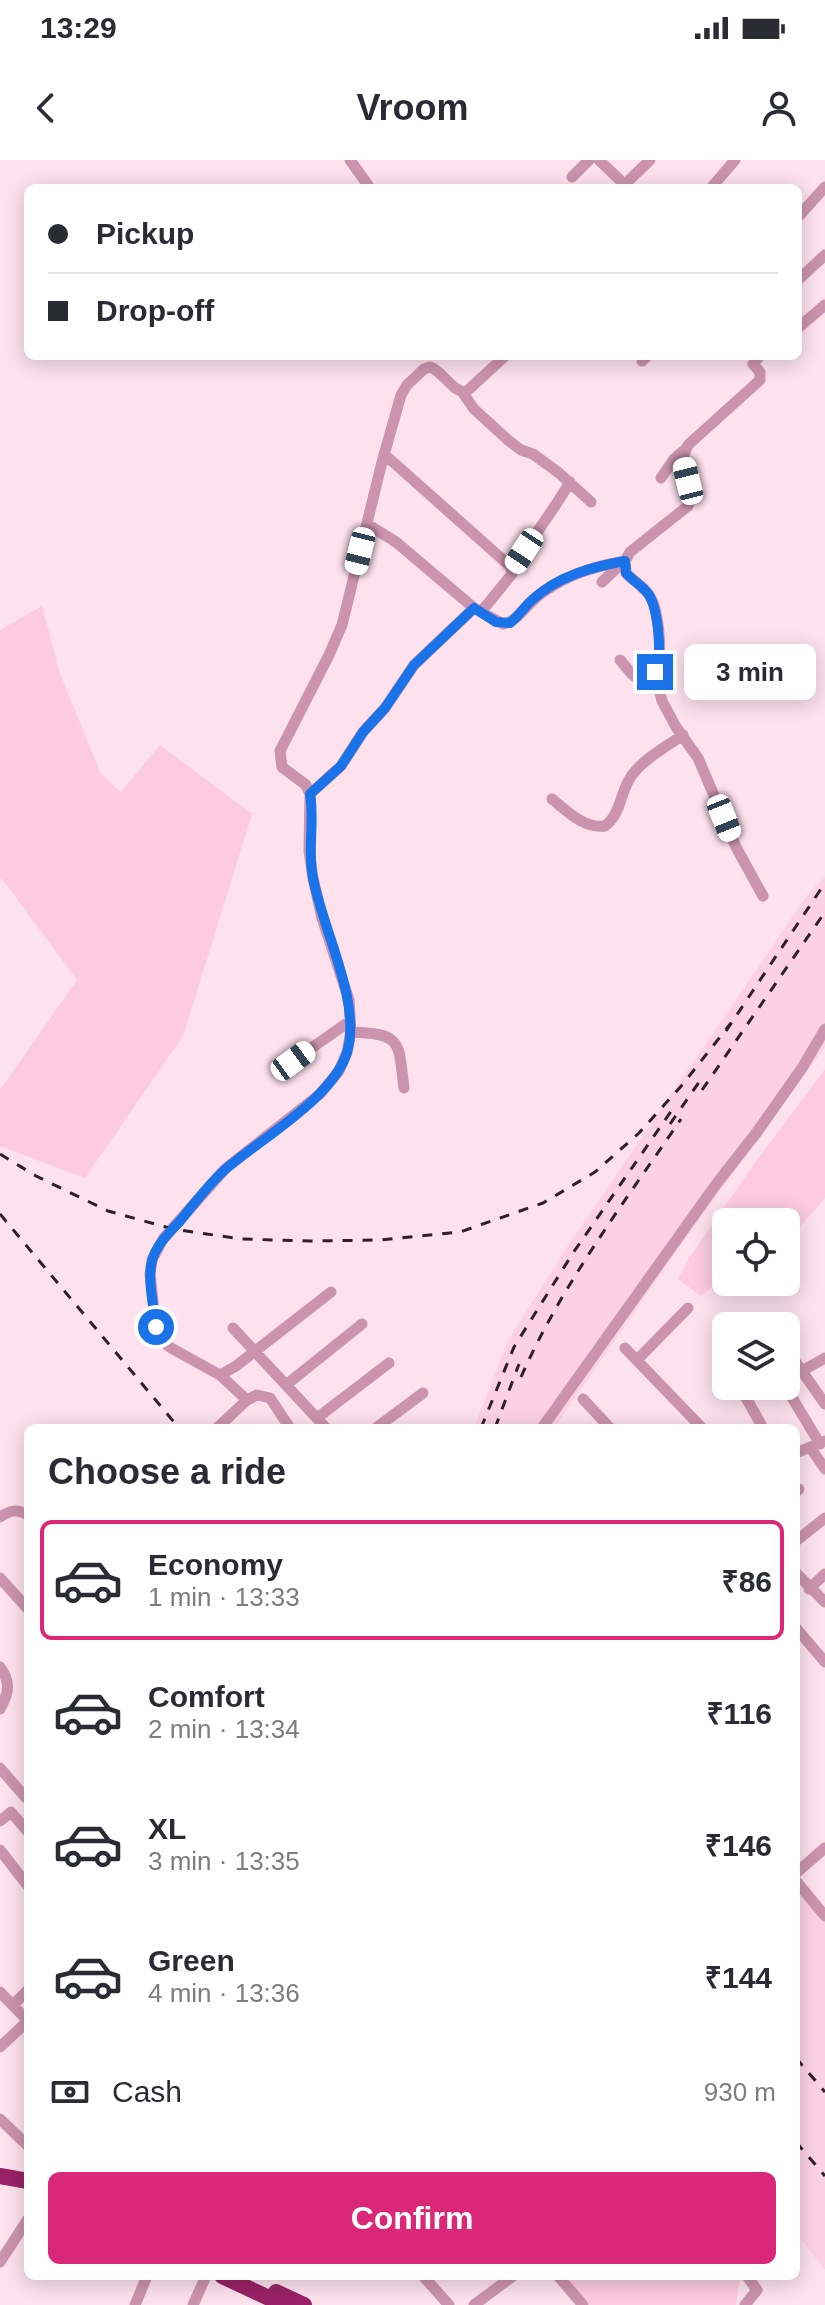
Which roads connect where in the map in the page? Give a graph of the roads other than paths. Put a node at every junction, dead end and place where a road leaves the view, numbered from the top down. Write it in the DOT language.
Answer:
graph roads {
  1 [pos="350,160"];
  2 [pos="589,160"];
  3 [pos="599,160"];
  4 [pos="650,160"];
  5 [pos="735,160"];
  6 [pos="572,177"];
  7 [pos="367,184"];
  8 [pos="621,184"];
  9 [pos="625,184"];
  10 [pos="714,184"];
  11 [pos="825,187"];
  12 [pos="802,213"];
  13 [pos="825,255"];
  14 [pos="802,276"];
  15 [pos="825,305"];
  16 [pos="802,325"];
  17 [pos="499,360"];
  18 [pos="756,360"];
  19 [pos="463,393"];
  20 [pos="683,451"];
  21 [pos="384,454"];
  22 [pos="661,478"];
  23 [pos="570,482"];
  24 [pos="591,502"];
  25 [pos="367,524"];
  26 [pos="625,561"];
  27 [pos="512,569"];
  28 [pos="602,582"];
  29 [pos="478,610"];
  30 [pos="620,660"];
  31 [pos="655,672"];
  32 [pos="683,735"];
  33 [pos="310,794"];
  34 [pos="552,799"];
  35 [pos="763,896"];
  36 [pos="351,1027"];
  37 [pos="825,1029"];
  38 [pos="293,1061"];
  39 [pos="404,1088"];
  40 [pos="331,1292"];
  41 [pos="688,1308"];
  42 [pos="362,1324"];
  43 [pos="233,1328"];
  44 [pos="625,1348"];
  45 [pos="254,1350"];
  46 [pos="825,1358"];
  47 [pos="637,1360"];
  48 [pos="389,1363"];
  49 [pos="800,1368"];
  50 [pos="802,1371"];
  51 [pos="220,1375"];
  52 [pos="286,1385"];
  53 [pos="423,1393"];
  54 [pos="583,1399"];
  55 [pos="247,1400"];
  56 [pos="747,1400"];
  57 [pos="793,1400"];
  58 [pos="825,1404"];
  59 [pos="317,1418"];
  60 [pos="221,1424"];
  61 [pos="287,1424"];
  62 [pos="322,1424"];
  63 [pos="381,1424"];
  64 [pos="545,1424"];
  65 [pos="606,1424"];
  66 [pos="698,1424"];
  67 [pos="761,1424"];
  68 [pos="818,1444"];
  69 [pos="825,1469"];
  70 [pos="24,1513"];
  71 [pos="0,1517"];
  72 [pos="825,1518"];
  73 [pos="800,1538"];
  74 [pos="825,1574"];
  75 [pos="0,1578"];
  76 [pos="800,1578"];
  77 [pos="809,1589"];
  78 [pos="825,1602"];
  79 [pos="24,1605"];
  80 [pos="800,1633"];
  81 [pos="825,1662"];
  82 [pos="0,1667"];
  83 [pos="0,1709"];
  84 [pos="0,1768"];
  85 [pos="24,1794"];
  86 [pos="24,1800"];
  87 [pos="11,1812"];
  88 [pos="0,1821"];
  89 [pos="24,1827"];
  90 [pos="825,1848"];
  91 [pos="0,1850"];
  92 [pos="800,1870"];
  93 [pos="24,1881"];
  94 [pos="800,1886"];
  95 [pos="825,1916"];
  96 [pos="0,1992"];
  97 [pos="24,1994"];
  98 [pos="13,2005"];
  99 [pos="24,2017"];
  100 [pos="24,2026"];
  101 [pos="0,2047"];
  102 [pos="0,2119"];
  103 [pos="24,2142"];
  104 [pos="0,2176"];
  105 [pos="24,2180"];
  106 [pos="0,2184"];
  107 [pos="24,2188"];
  108 [pos="24,2225"];
  109 [pos="0,2262"];
  110 [pos="145,2280"];
  111 [pos="204,2280"];
  112 [pos="231,2280"];
  113 [pos="251,2280"];
  114 [pos="427,2280"];
  115 [pos="508,2280"];
  116 [pos="561,2280"];
  117 [pos="750,2280"];
  118 [pos="135,2305"];
  119 [pos="193,2305"];
  120 [pos="284,2305"];
  121 [pos="304,2305"];
  122 [pos="449,2305"];
  123 [pos="474,2305"];
  124 [pos="583,2305"];
  125 [pos="745,2305"];
  1 -- 7 [label="street"];
  2 -- 6 [label="street"];
  3 -- 8 [label="street"];
  4 -- 9 [label="street"];
  5 -- 10 [label="street"];
  11 -- 12 [label="street"];
  13 -- 14 [label="street"];
  15 -- 16 [label="street"];
  17 -- 19 [label="street"];
  18 -- 20 [label="street"];
  19 -- 21 [label="street"];
  19 -- 23 [label="street"];
  20 -- 22 [label="street"];
  20 -- 26 [label="street"];
  21 -- 25 [label="street"];
  21 -- 27 [label="street"];
  23 -- 24 [label="street"];
  23 -- 27 [label="street"];
  25 -- 29 [label="street"];
  25 -- 33 [label="street"];
  26 -- 28 [label="street"];
  26 -- 29 [label="street"];
  26 -- 31 [label="street"];
  27 -- 29 [label="street"];
  29 -- 33 [label="street"];
  30 -- 31 [label="street"];
  31 -- 32 [label="street"];
  32 -- 34 [label="street"];
  32 -- 35 [label="street"];
  33 -- 36 [label="street"];
  36 -- 38 [label="street"];
  36 -- 39 [label="street"];
  36 -- 51 [label="street"];
  37 -- 64 [label="street"];
  40 -- 45 [label="street"];
  41 -- 47 [label="street"];
  42 -- 52 [label="street"];
  43 -- 45 [label="street"];
  44 -- 47 [label="street"];
  45 -- 51 [label="street"];
  45 -- 52 [label="street"];
  46 -- 50 [label="street"];
  47 -- 66 [label="street"];
  48 -- 59 [label="street"];
  49 -- 50 [label="street"];
  50 -- 58 [label="street"];
  51 -- 55 [label="street"];
  52 -- 59 [label="street"];
  53 -- 63 [label="street"];
  54 -- 65 [label="street"];
  55 -- 60 [label="street"];
  55 -- 61 [label="street"];
  56 -- 67 [label="street"];
  57 -- 68 [label="street"];
  59 -- 62 [label="street"];
  68 -- 69 [label="street"];
  70 -- 71 [label="street"];
  72 -- 73 [label="street"];
  74 -- 77 [label="street"];
  75 -- 79 [label="street"];
  76 -- 77 [label="street"];
  77 -- 78 [label="street"];
  80 -- 81 [label="street"];
  82 -- 83 [label="street"];
  84 -- 85 [label="street"];
  86 -- 87 [label="street"];
  87 -- 88 [label="street"];
  87 -- 89 [label="street"];
  90 -- 92 [label="street"];
  91 -- 93 [label="street"];
  94 -- 95 [label="street"];
  96 -- 98 [label="street"];
  97 -- 98 [label="street"];
  98 -- 99 [label="street"];
  100 -- 101 [label="street"];
  102 -- 103 [label="street"];
  104 -- 105 [label="highway"];
  106 -- 107 [label="highway"];
  108 -- 109 [label="street"];
  110 -- 118 [label="street"];
  111 -- 119 [label="street"];
  112 -- 120 [label="highway"];
  113 -- 121 [label="highway"];
  114 -- 122 [label="street"];
  115 -- 123 [label="street"];
  116 -- 124 [label="street"];
  117 -- 125 [label="street"];
}
